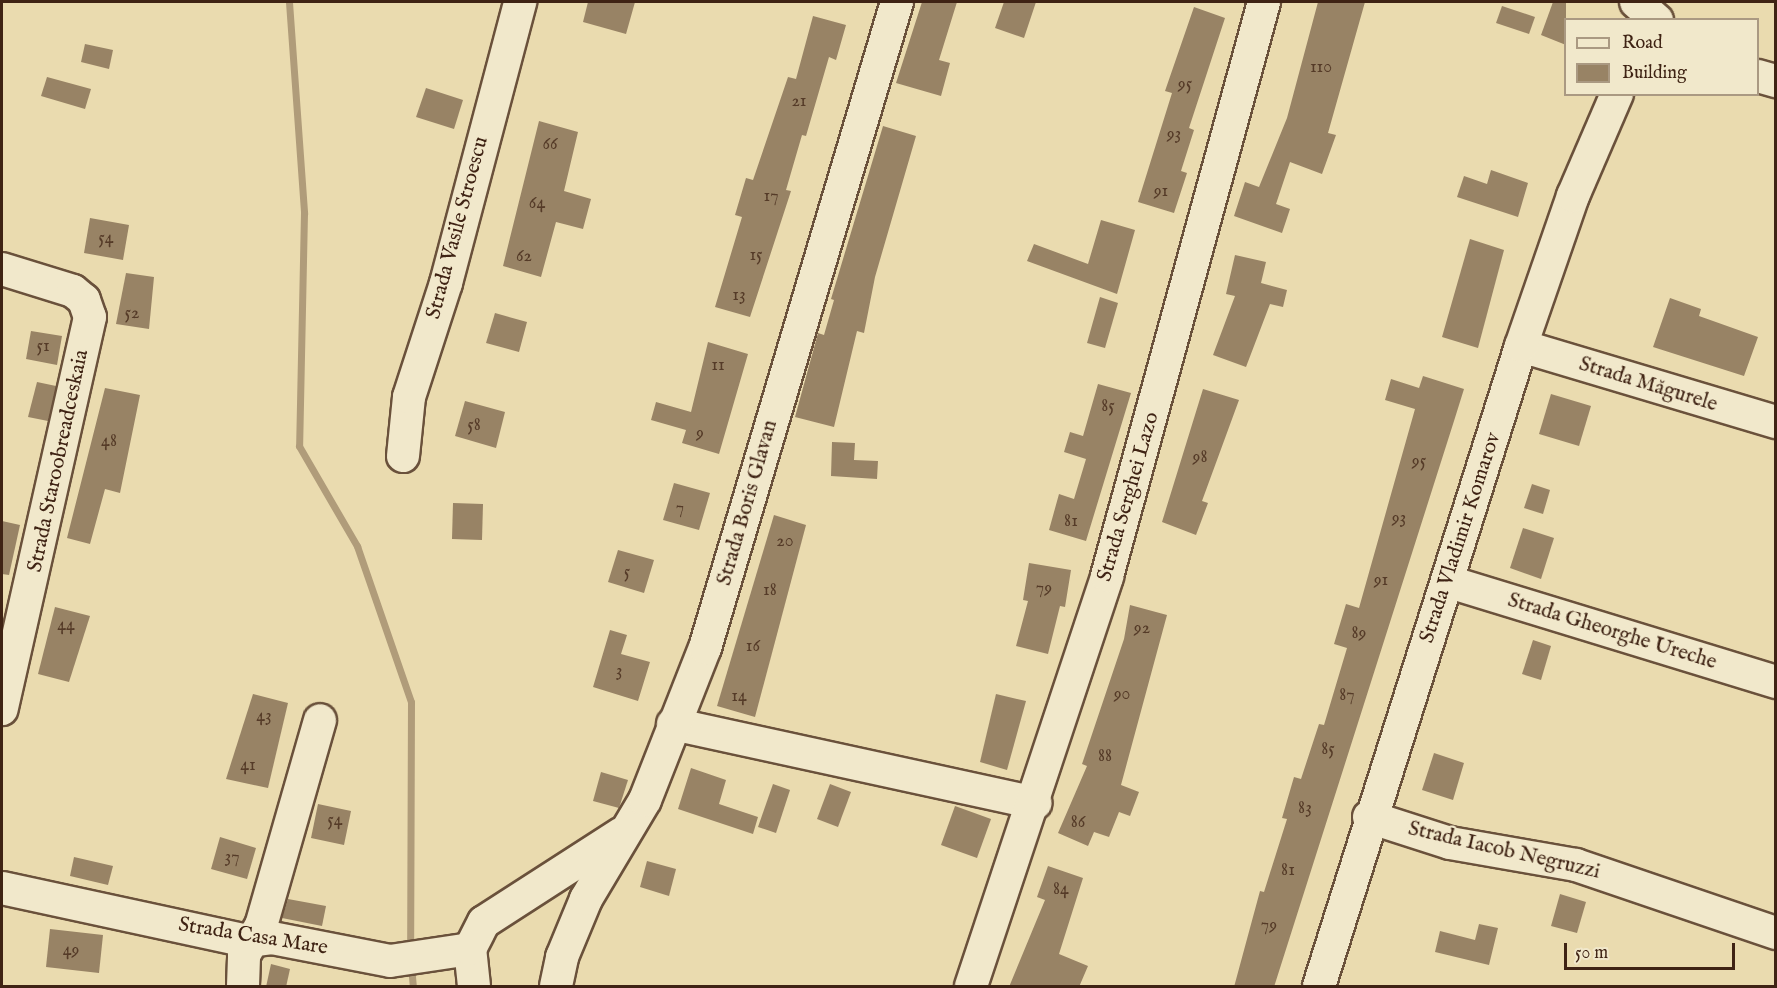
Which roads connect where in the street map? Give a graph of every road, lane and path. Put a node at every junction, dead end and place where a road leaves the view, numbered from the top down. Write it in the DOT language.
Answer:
graph roads {
  1 [pos="520,2"];
  2 [pos="897,2"];
  3 [pos="1264,2"];
  4 [pos="1636,2"];
  5 [pos="1655,18"];
  6 [pos="1759,76"];
  7 [pos="1776,81"];
  8 [pos="1616,96"];
  9 [pos="2,269"];
  10 [pos="1521,346"];
  11 [pos="1776,422"];
  12 [pos="403,456"];
  13 [pos="1449,582"];
  14 [pos="1776,682"];
  15 [pos="2,709"];
  16 [pos="320,720"];
  17 [pos="673,724"];
  18 [pos="1035,803"];
  19 [pos="1369,817"];
  20 [pos="627,830"];
  21 [pos="2,888"];
  22 [pos="1776,933"];
  23 [pos="248,941"];
  24 [pos="470,949"];
  25 [pos="243,987"];
  26 [pos="474,987"];
  27 [pos="556,987"];
  28 [pos="971,987"];
  29 [pos="1319,987"];
  1 -- 12 [label="street, Strada Vasile Stroescu"];
  2 -- 17 [label="street, Strada Boris Glavan"];
  3 -- 18 [label="street, Strada Serghei Lazo"];
  4 -- 5 [label="street"];
  6 -- 7 [label="street"];
  8 -- 10 [label="street, Strada Vladimir Komarov"];
  9 -- 15 [label="street, Strada Staroobreadceskaia"];
  10 -- 11 [label="street, Strada Măgurele"];
  10 -- 13 [label="street, Strada Vladimir Komarov"];
  13 -- 14 [label="street, Strada Gheorghe Ureche"];
  13 -- 19 [label="street, Strada Vladimir Komarov"];
  16 -- 23 [label="street"];
  17 -- 18 [label="street"];
  17 -- 20 [label="street, Strada Boris Glavan"];
  18 -- 28 [label="street, Strada Serghei Lazo"];
  19 -- 22 [label="street, Strada Iacob Negruzzi"];
  19 -- 29 [label="street, Strada Vladimir Komarov"];
  20 -- 24 [label="street"];
  20 -- 27 [label="street, Strada Boris Glavan"];
  21 -- 23 [label="street, Strada Casa Mare"];
  23 -- 24 [label="street, Strada Casa Mare"];
  23 -- 25 [label="street"];
  24 -- 26 [label="street"];
}
